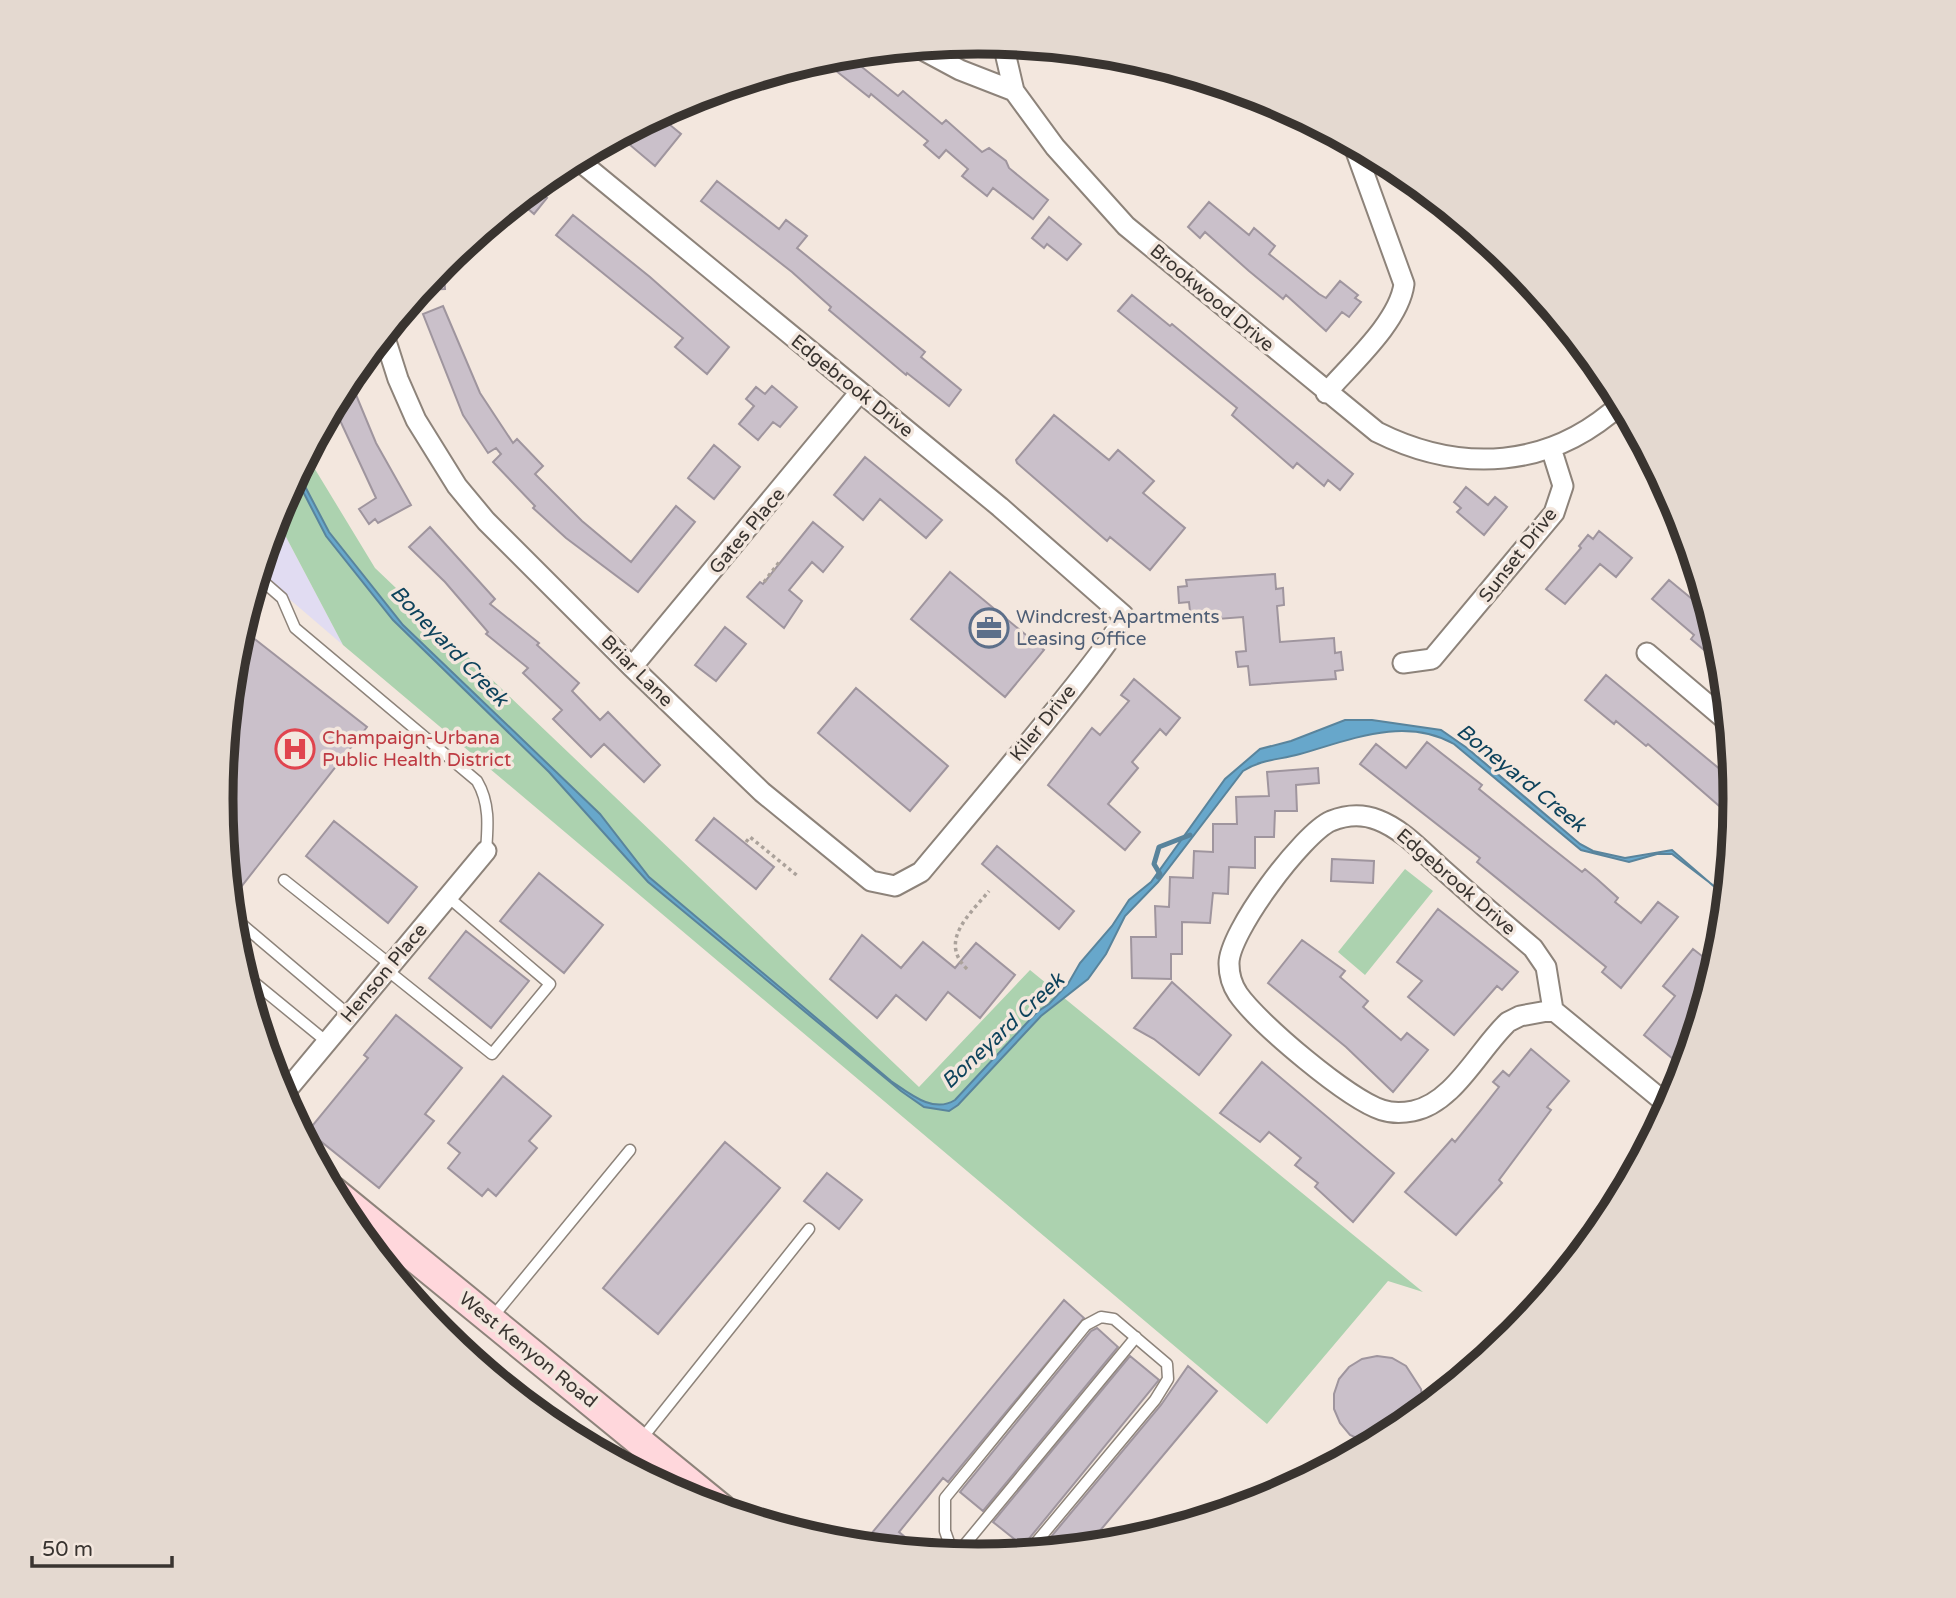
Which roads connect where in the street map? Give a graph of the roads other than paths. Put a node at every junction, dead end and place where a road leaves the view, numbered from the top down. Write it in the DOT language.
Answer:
graph roads {
  1 [pos="1006,55"];
  2 [pos="934,56"];
  3 [pos="1014,91"];
  4 [pos="1359,160"];
  5 [pos="586,166"];
  6 [pos="388,345"];
  7 [pos="860,392"];
  8 [pos="1326,393"];
  9 [pos="1613,411"];
  10 [pos="1551,449"];
  11 [pos="266,584"];
  12 [pos="1123,617"];
  13 [pos="1647,653"];
  14 [pos="1403,663"];
  15 [pos="632,667"];
  16 [pos="1717,713"];
  17 [pos="958,827"];
  18 [pos="486,851"];
  19 [pos="284,880"];
  20 [pos="448,897"];
  21 [pos="245,927"];
  22 [pos="389,968"];
  23 [pos="257,985"];
  24 [pos="1553,1010"];
  25 [pos="349,1015"];
  26 [pos="327,1042"];
  27 [pos="291,1086"];
  28 [pos="1660,1098"];
  29 [pos="630,1150"];
  30 [pos="358,1211"];
  31 [pos="809,1228"];
  32 [pos="491,1320"];
  33 [pos="1136,1337"];
  34 [pos="640,1441"];
  35 [pos="699,1489"];
  36 [pos="1037,1541"];
  37 [pos="950,1543"];
  38 [pos="964,1543"];
  1 -- 3 [label="street"];
  2 -- 3 [label="street"];
  3 -- 8 [label="street, Brookwood Drive"];
  4 -- 8 [label="street"];
  5 -- 7 [label="street, Edgebrook Drive"];
  6 -- 15 [label="street, Briar Lane"];
  7 -- 12 [label="street, Edgebrook Drive"];
  7 -- 15 [label="street, Gates Place"];
  8 -- 10 [label="street, Brookwood Drive"];
  9 -- 10 [label="street"];
  10 -- 14 [label="street, Sunset Drive"];
  11 -- 18 [label="lane"];
  12 -- 17 [label="street, Kiler Drive"];
  13 -- 16 [label="street"];
  15 -- 17 [label="street, Briar Lane"];
  18 -- 20 [label="street, Henson Place"];
  19 -- 22 [label="lane"];
  20 -- 22 [label="street, Henson Place"];
  20 -- 22 [label="lane"];
  21 -- 25 [label="lane"];
  22 -- 25 [label="street, Henson Place"];
  23 -- 26 [label="lane"];
  24 -- 24 [label="street, Edgebrook Drive"];
  24 -- 28 [label="street"];
  25 -- 26 [label="street, Henson Place"];
  26 -- 27 [label="street, Henson Place"];
  29 -- 32 [label="lane"];
  30 -- 32 [label="street, West Kenyon Road"];
  31 -- 34 [label="lane"];
  32 -- 34 [label="street, West Kenyon Road"];
  33 -- 36 [label="lane"];
  33 -- 37 [label="lane"];
  33 -- 38 [label="lane"];
  34 -- 35 [label="street, West Kenyon Road"];
}
